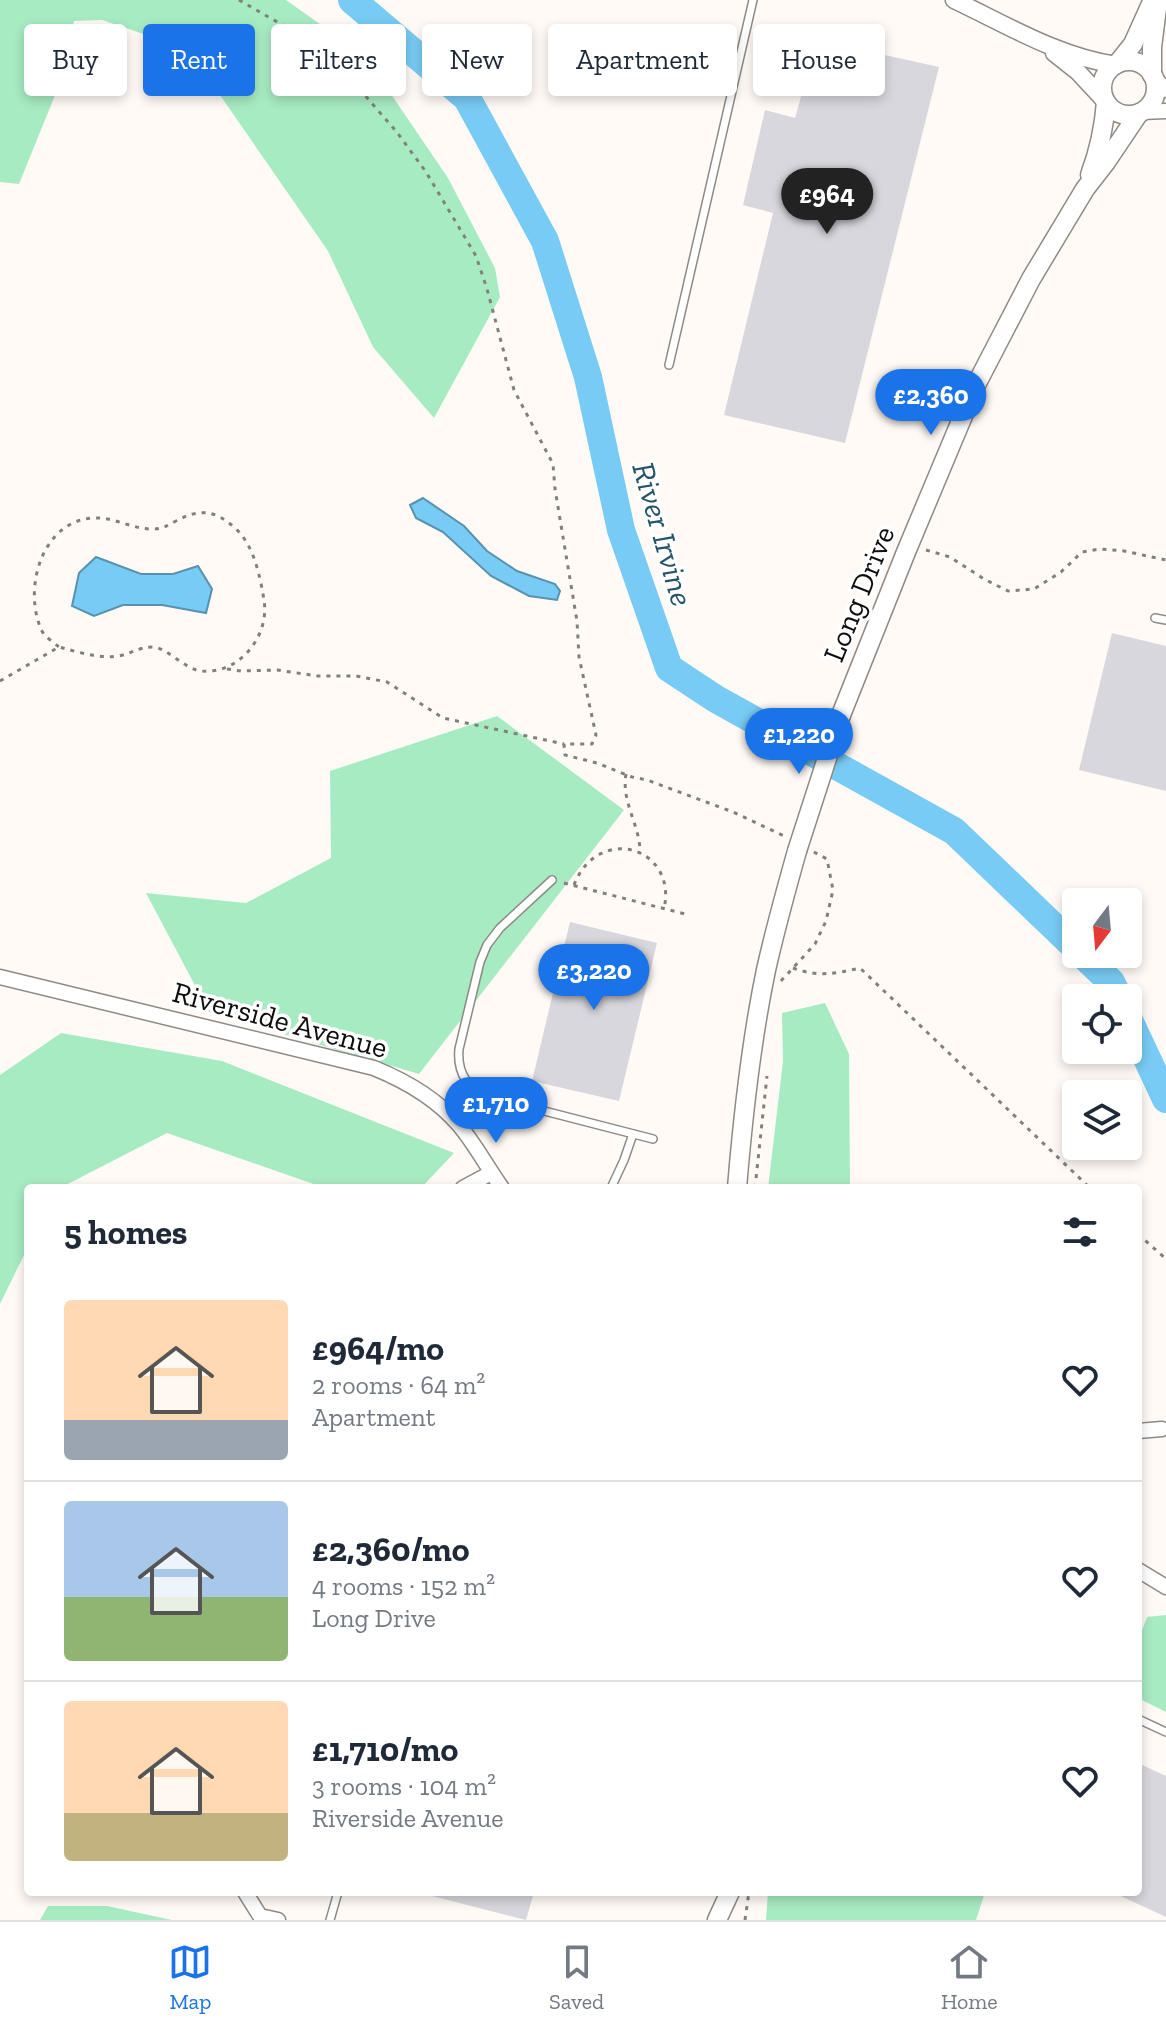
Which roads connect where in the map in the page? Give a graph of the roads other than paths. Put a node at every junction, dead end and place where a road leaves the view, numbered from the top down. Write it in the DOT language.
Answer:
graph roads {
  1 [pos="753,0"];
  2 [pos="954,0"];
  3 [pos="1155,0"];
  4 [pos="1040,43"];
  5 [pos="1116,64"];
  6 [pos="1157,80"];
  7 [pos="1105,102"];
  8 [pos="1166,111"];
  9 [pos="1140,113"];
  10 [pos="1085,189"];
  11 [pos="669,365"];
  12 [pos="1155,618"];
  13 [pos="1166,620"];
  14 [pos="552,880"];
  15 [pos="0,977"];
  16 [pos="633,1134"];
  17 [pos="653,1139"];
  18 [pos="491,1173"];
  19 [pos="470,1184"];
  20 [pos="499,1184"];
  21 [pos="613,1184"];
  22 [pos="737,1184"];
  23 [pos="1162,1429"];
  24 [pos="1142,1431"];
  25 [pos="1142,1575"];
  26 [pos="1166,1587"];
  27 [pos="1142,1721"];
  28 [pos="1166,1732"];
  29 [pos="248,1896"];
  30 [pos="337,1896"];
  31 [pos="729,1896"];
  32 [pos="731,1896"];
  33 [pos="278,1920"];
  34 [pos="330,1920"];
  35 [pos="717,1920"];
  36 [pos="730,1920"];
  1 -- 11 [label="lane"];
  2 -- 4 [label="street"];
  3 -- 5 [label="main road"];
  3 -- 6 [label="main road"];
  4 -- 5 [label="street"];
  4 -- 7 [label="street"];
  5 -- 6 [label="main road"];
  5 -- 7 [label="main road"];
  6 -- 9 [label="main road"];
  7 -- 9 [label="main road"];
  7 -- 10 [label="main road, Long Drive"];
  8 -- 9 [label="street"];
  9 -- 10 [label="main road, Long Drive"];
  10 -- 22 [label="main road, Long Drive, bridge"];
  12 -- 13 [label="lane"];
  14 -- 16 [label="lane"];
  15 -- 18 [label="street, Riverside Avenue"];
  16 -- 17 [label="lane"];
  16 -- 21 [label="lane"];
  18 -- 19 [label="street"];
  18 -- 20 [label="street, Riverside Avenue"];
  23 -- 24 [label="street"];
  25 -- 26 [label="street"];
  27 -- 28 [label="lane"];
  29 -- 33 [label="street"];
  30 -- 34 [label="lane"];
  31 -- 35 [label="main road"];
  32 -- 36 [label="main road"];
}
